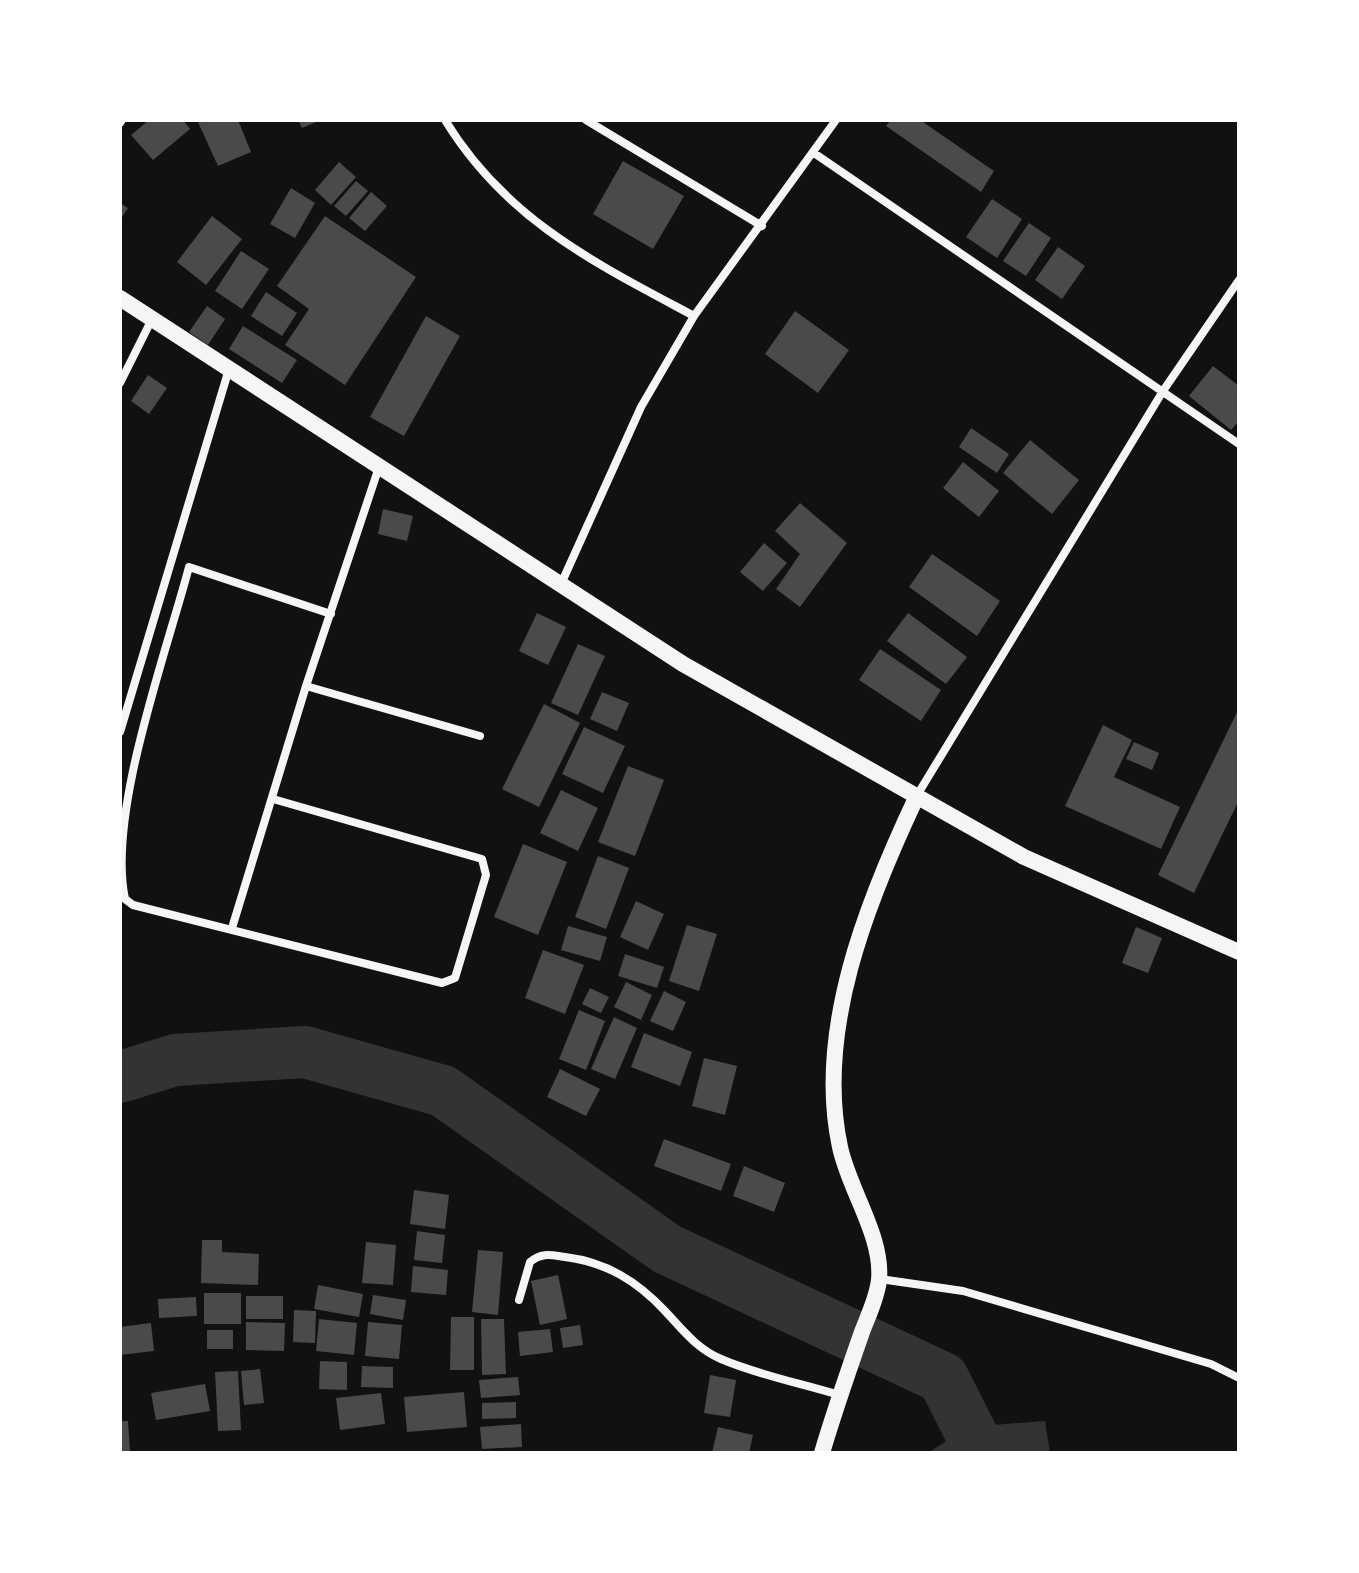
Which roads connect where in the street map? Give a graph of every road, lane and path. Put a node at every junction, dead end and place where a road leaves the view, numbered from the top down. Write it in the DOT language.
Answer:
graph roads {
  1 [pos="445,120"];
  2 [pos="586,120"];
  3 [pos="836,120"];
  4 [pos="814,153"];
  5 [pos="762,226"];
  6 [pos="1239,280"];
  7 [pos="120,298"];
  8 [pos="694,316"];
  9 [pos="153,318"];
  10 [pos="230,368"];
  11 [pos="120,383"];
  12 [pos="1163,391"];
  13 [pos="1239,444"];
  14 [pos="380,464"];
  15 [pos="561,584"];
  16 [pos="331,614"];
  17 [pos="306,686"];
  18 [pos="120,732"];
  19 [pos="480,736"];
  20 [pos="916,798"];
  21 [pos="273,799"];
  22 [pos="232,928"];
  23 [pos="1239,952"];
  24 [pos="878,1284"];
  25 [pos="519,1300"];
  26 [pos="1239,1378"];
  27 [pos="839,1395"];
  28 [pos="822,1453"];
  1 -- 8 [label="street"];
  2 -- 5 [label="street"];
  3 -- 4 [label="street"];
  4 -- 5 [label="street"];
  4 -- 12 [label="street"];
  5 -- 8 [label="street"];
  6 -- 12 [label="street"];
  7 -- 9 [label="main road"];
  8 -- 15 [label="street"];
  9 -- 10 [label="main road"];
  9 -- 11 [label="street"];
  10 -- 14 [label="main road"];
  10 -- 18 [label="street"];
  12 -- 13 [label="street"];
  12 -- 20 [label="street"];
  14 -- 15 [label="main road"];
  14 -- 16 [label="street"];
  15 -- 20 [label="main road"];
  16 -- 17 [label="street"];
  16 -- 22 [label="street"];
  17 -- 19 [label="street"];
  17 -- 21 [label="street"];
  20 -- 23 [label="main road"];
  20 -- 24 [label="main road"];
  21 -- 22 [label="street"];
  21 -- 22 [label="street"];
  24 -- 26 [label="street"];
  24 -- 27 [label="main road"];
  25 -- 27 [label="street"];
  27 -- 28 [label="main road"];
}
